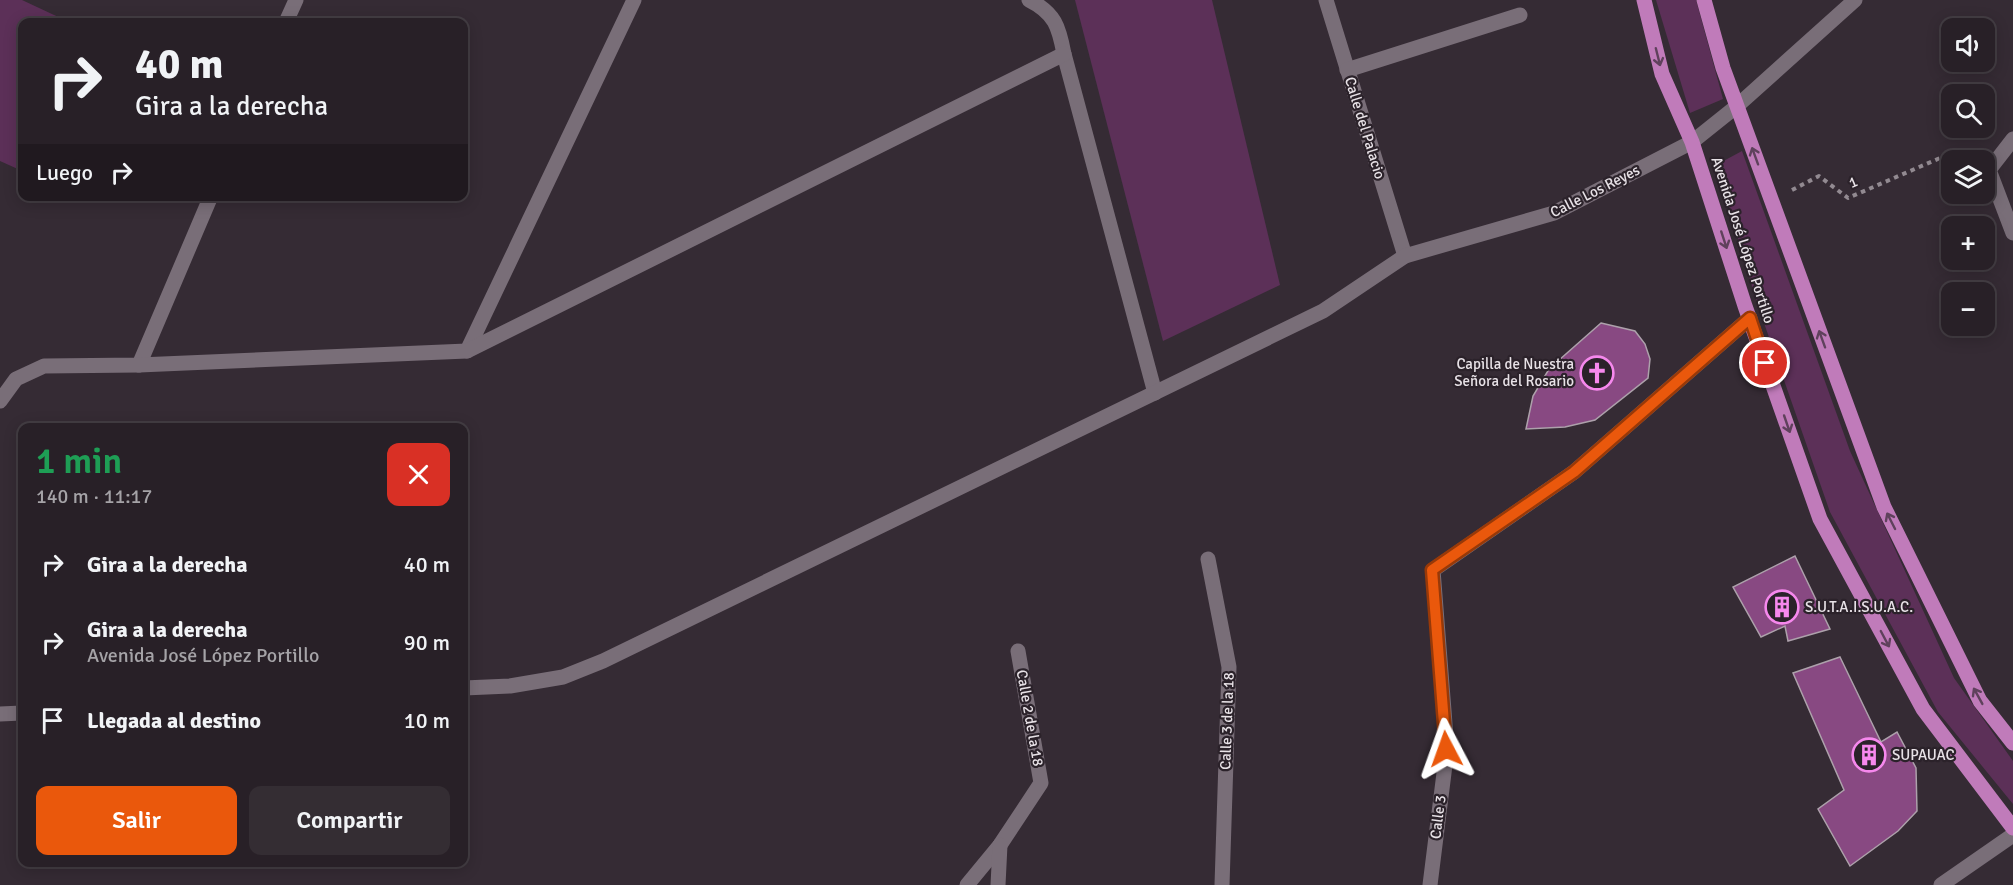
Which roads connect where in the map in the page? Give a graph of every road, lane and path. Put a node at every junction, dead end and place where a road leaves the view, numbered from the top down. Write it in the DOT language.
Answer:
graph roads {
  1 [pos="296,0"];
  2 [pos="634,0"];
  3 [pos="1029,0"];
  4 [pos="1326,0"];
  5 [pos="1644,0"];
  6 [pos="1704,0"];
  7 [pos="1855,0"];
  8 [pos="1520,15"];
  9 [pos="288,18"];
  10 [pos="1064,54"];
  11 [pos="1347,70"];
  12 [pos="1737,105"];
  13 [pos="2013,139"];
  14 [pos="1692,142"];
  15 [pos="1941,158"];
  16 [pos="209,201"];
  17 [pos="1772,201"];
  18 [pos="2013,233"];
  19 [pos="1405,256"];
  20 [pos="1750,318"];
  21 [pos="467,351"];
  22 [pos="139,365"];
  23 [pos="1155,393"];
  24 [pos="0,401"];
  25 [pos="1208,559"];
  26 [pos="1018,651"];
  27 [pos="468,688"];
  28 [pos="18,713"];
  29 [pos="0,714"];
  30 [pos="2013,743"];
  31 [pos="2013,828"];
  32 [pos="2013,835"];
  33 [pos="1000,845"];
  34 [pos="967,885"];
  35 [pos="998,885"];
  36 [pos="1222,885"];
  37 [pos="1430,885"];
  38 [pos="1941,885"];
  1 -- 9 [label="street"];
  2 -- 21 [label="street"];
  3 -- 10 [label="street"];
  4 -- 11 [label="street, Calle del Palacio"];
  5 -- 14 [label="main road, Avenida José López Portillo, one-way"];
  6 -- 12 [label="main road"];
  7 -- 12 [label="street, Calle Los Reyes"];
  8 -- 11 [label="street"];
  10 -- 21 [label="street"];
  10 -- 23 [label="street"];
  11 -- 19 [label="street, Calle del Palacio"];
  12 -- 14 [label="street, Calle Los Reyes"];
  17 -- 12 [label="main road, one-way"];
  13 -- 18 [label="street"];
  14 -- 19 [label="street, Calle Los Reyes"];
  14 -- 20 [label="main road, Avenida José López Portillo, one-way"];
  15 -- 17 [label="path, 1"];
  16 -- 22 [label="street"];
  30 -- 17 [label="main road, one-way"];
  19 -- 23 [label="street, Calle Los Reyes"];
  20 -- 31 [label="main road, Avenida José López Portillo, one-way"];
  20 -- 37 [label="street, Calle 3"];
  21 -- 22 [label="street"];
  22 -- 24 [label="street"];
  23 -- 27 [label="street, Calle Los Reyes"];
  25 -- 36 [label="street, Calle 3 de la 18"];
  26 -- 33 [label="street, Calle 2 de la 18"];
  28 -- 29 [label="street"];
  32 -- 38 [label="street"];
  33 -- 34 [label="street, Calle 2 de la 18"];
  33 -- 35 [label="street"];
}
